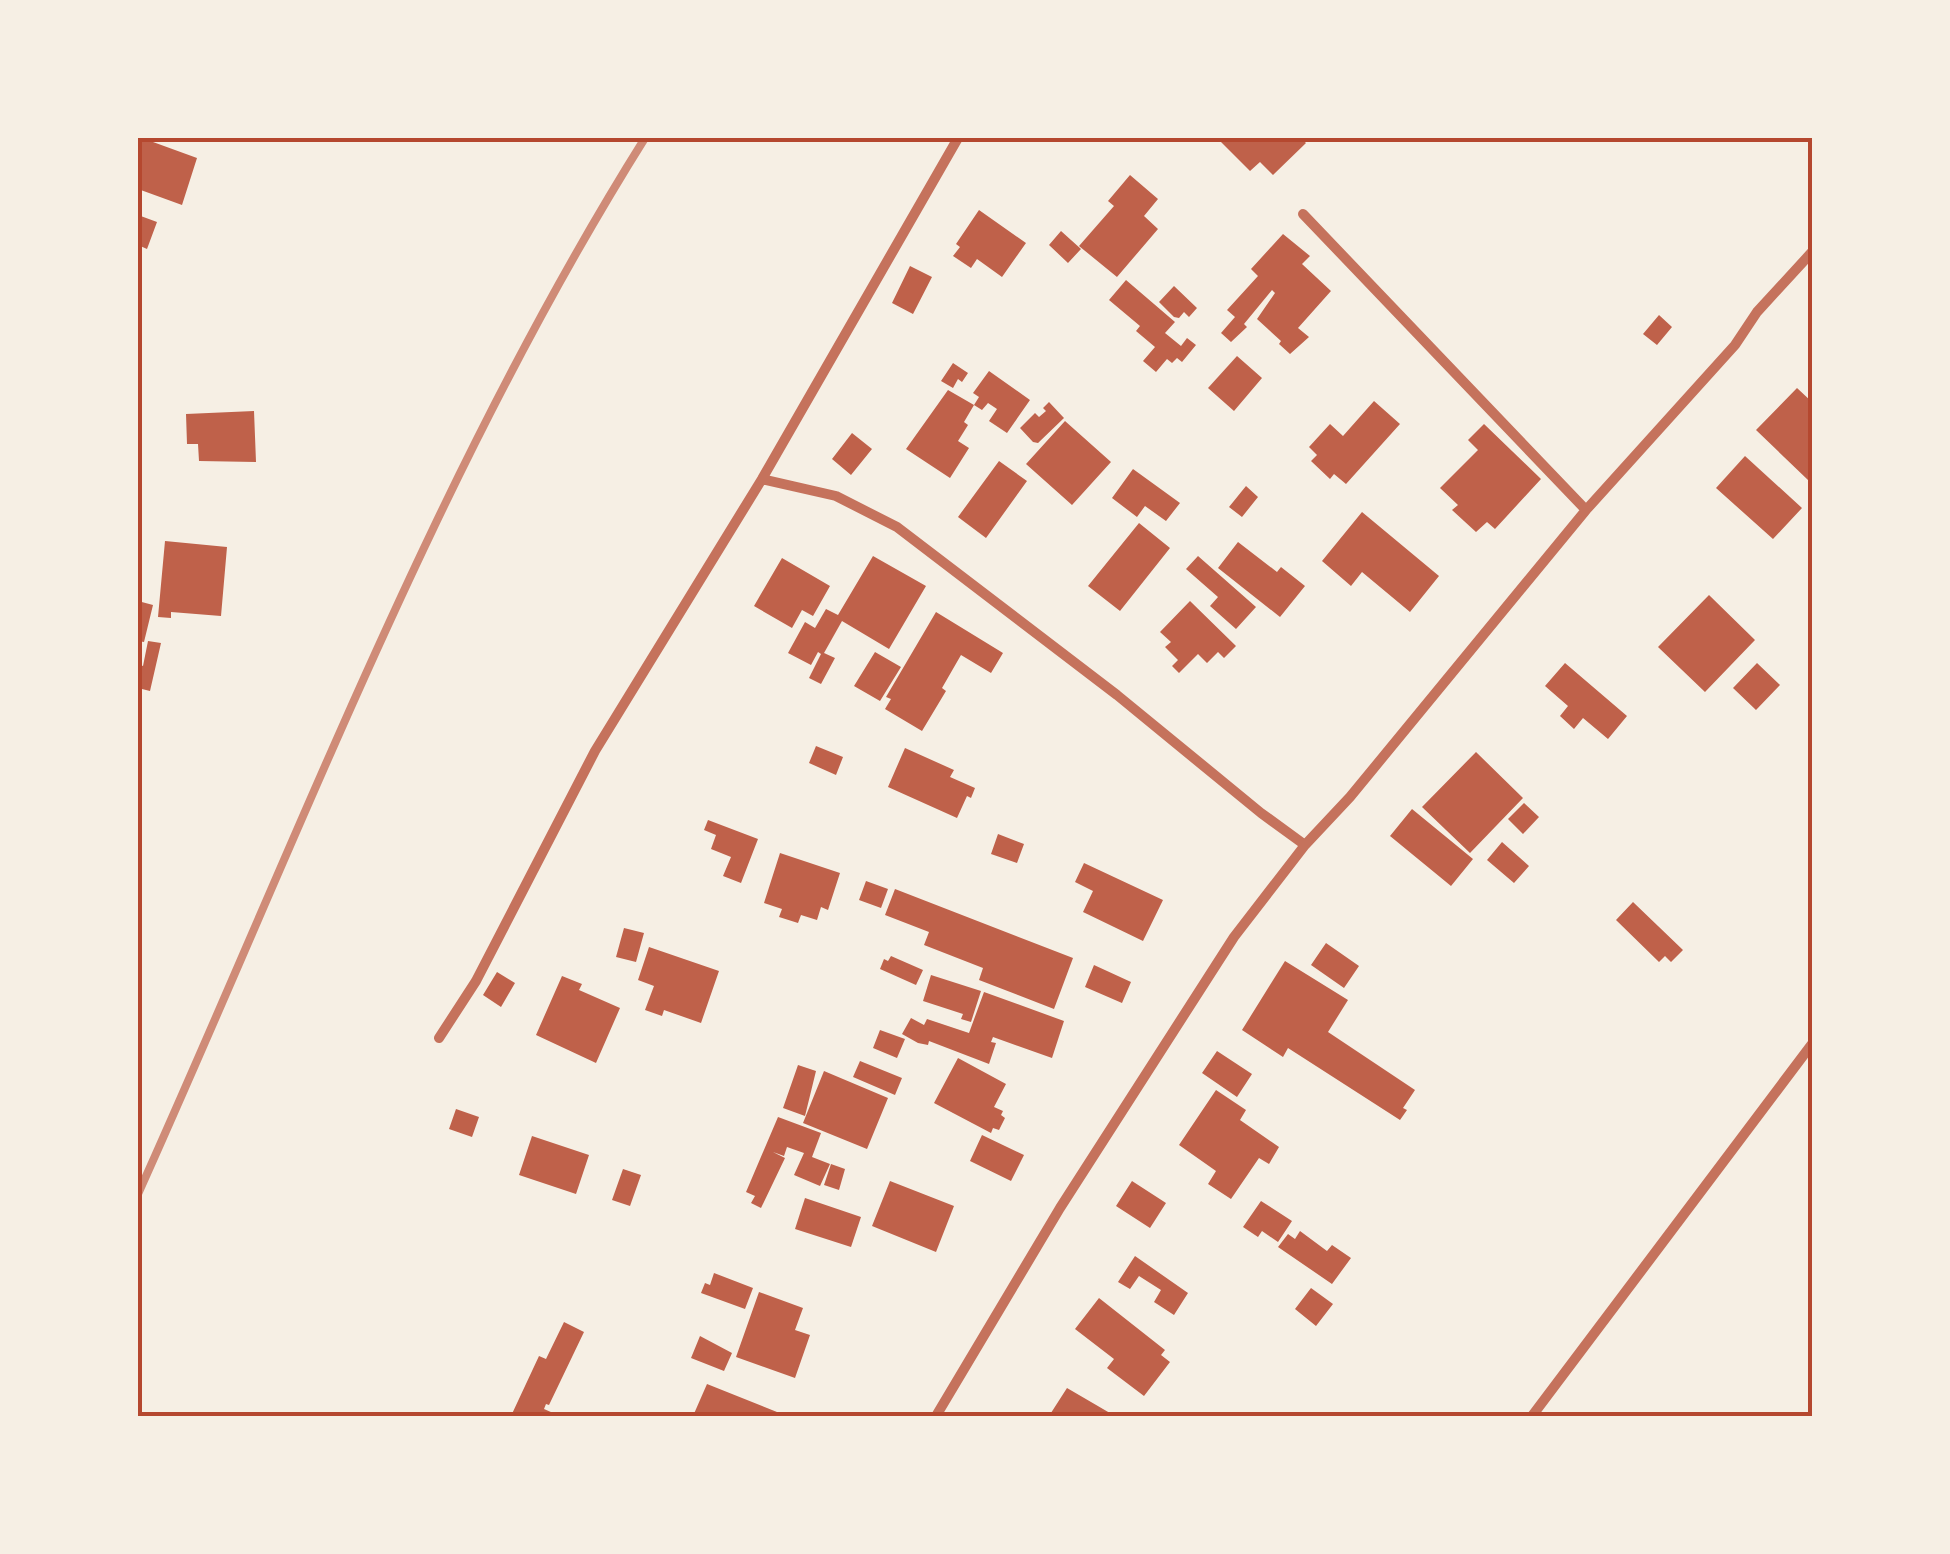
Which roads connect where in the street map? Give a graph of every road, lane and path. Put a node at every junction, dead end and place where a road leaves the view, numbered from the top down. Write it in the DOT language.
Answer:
graph roads {
  1 [pos="958,138"];
  2 [pos="1304,214"];
  3 [pos="1812,252"];
  4 [pos="762,478"];
  5 [pos="1586,510"];
  6 [pos="1305,845"];
  7 [pos="439,1038"];
  8 [pos="1812,1044"];
  9 [pos="936,1416"];
  10 [pos="1532,1416"];
  1 -- 4 [label="street"];
  2 -- 5 [label="street"];
  3 -- 5 [label="street"];
  4 -- 6 [label="street"];
  4 -- 7 [label="street"];
  5 -- 6 [label="street"];
  6 -- 9 [label="street"];
  8 -- 10 [label="street"];
}
